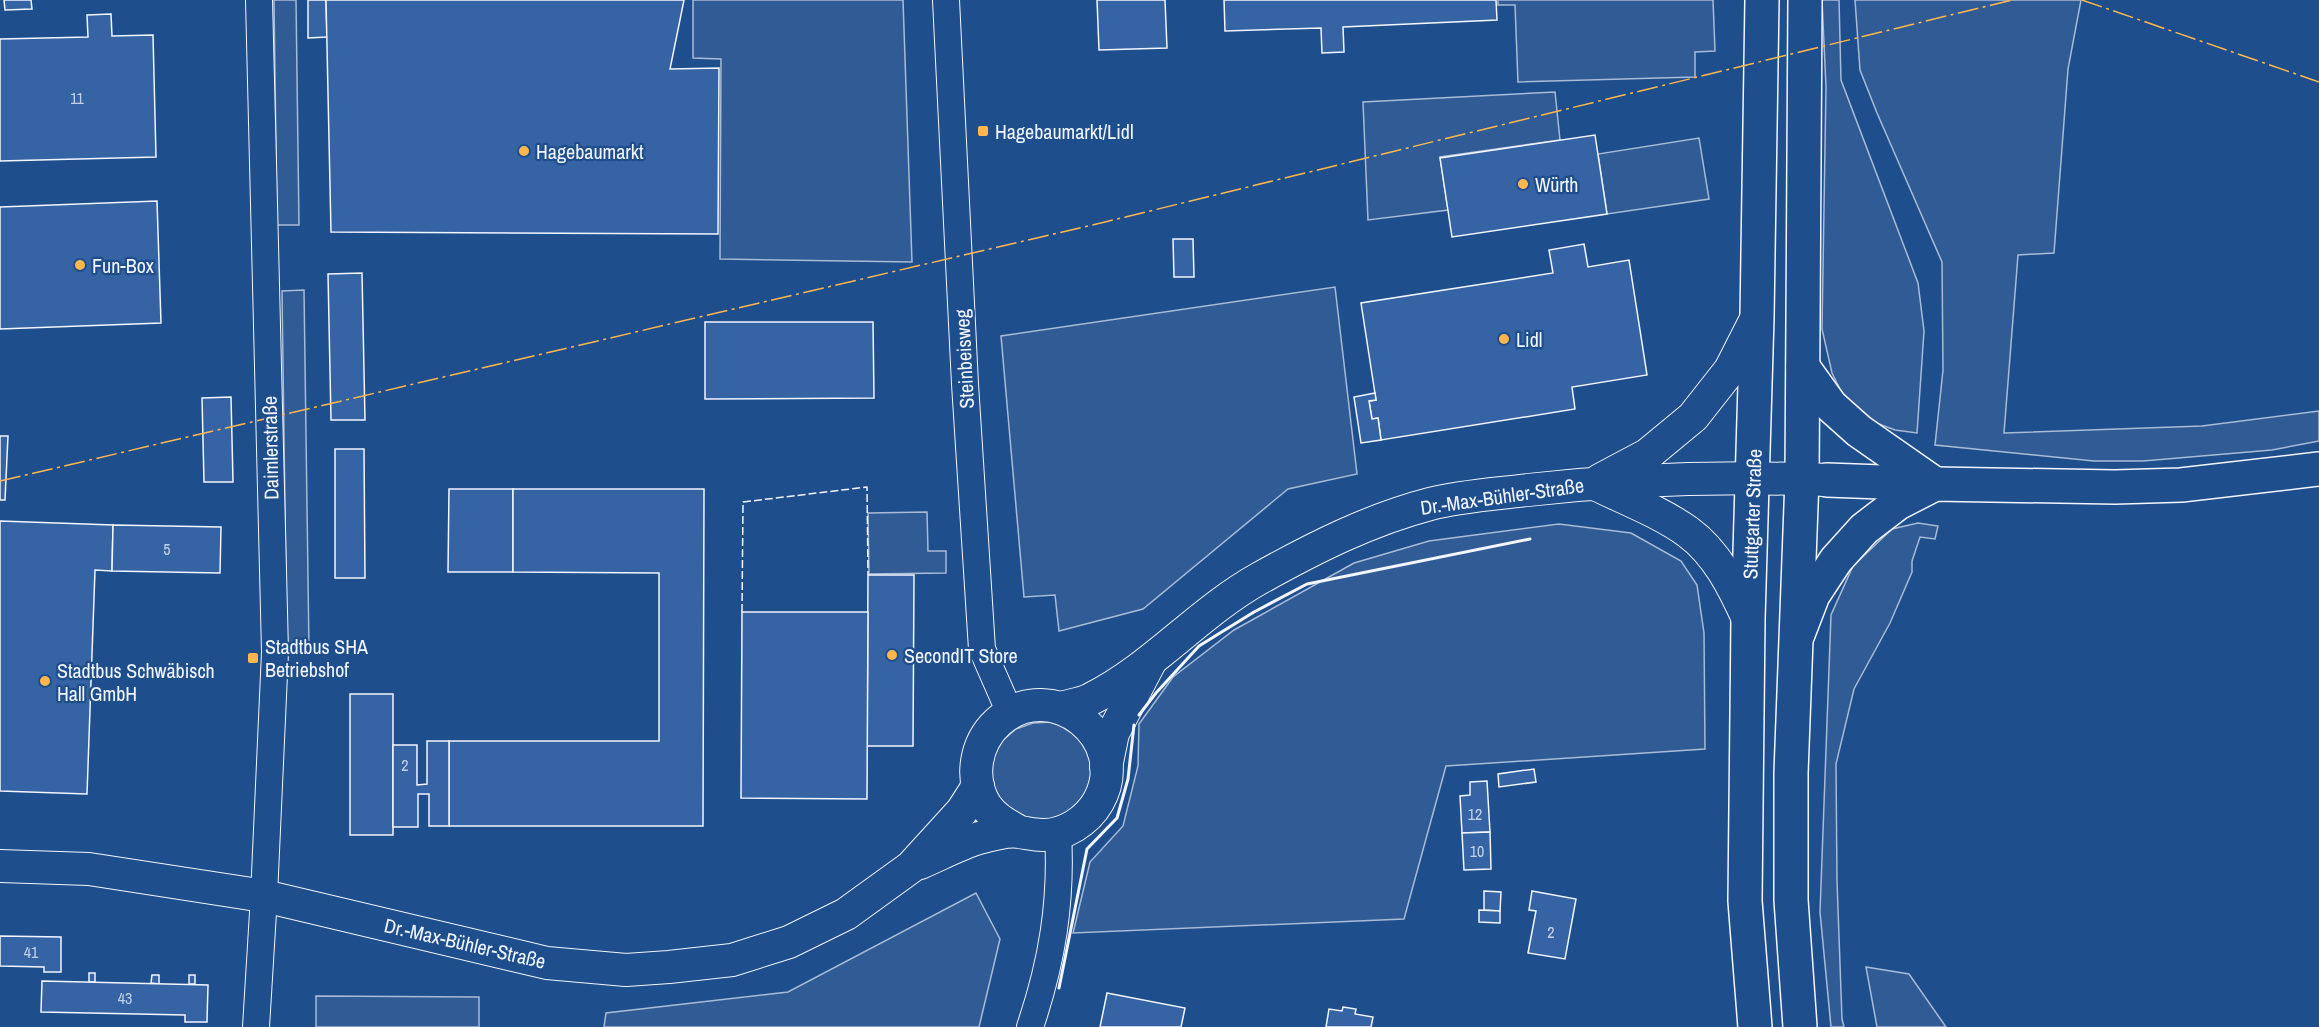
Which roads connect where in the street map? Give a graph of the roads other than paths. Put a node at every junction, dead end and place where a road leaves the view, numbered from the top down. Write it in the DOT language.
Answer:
graph roads {
  1 [pos="259,0"];
  2 [pos="946,0"];
  3 [pos="1762,0"];
  4 [pos="1805,0"];
  5 [pos="1757,317"];
  6 [pos="1803,367"];
  7 [pos="2319,469"];
  8 [pos="1753,478"];
  9 [pos="1814,479"];
  10 [pos="1594,483"];
  11 [pos="1922,484"];
  12 [pos="1748,619"];
  13 [pos="1797,634"];
  14 [pos="1151,661"];
  15 [pos="1061,708"];
  16 [pos="1010,713"];
  17 [pos="1106,768"];
  18 [pos="978,786"];
  19 [pos="1018,831"];
  20 [pos="1058,833"];
  21 [pos="0,866"];
  22 [pos="911,867"];
  23 [pos="264,896"];
  24 [pos="256,1027"];
  25 [pos="1030,1027"];
  26 [pos="1755,1027"];
  27 [pos="1800,1027"];
  1 -- 23 [label="street, Daimlerstraße"];
  2 -- 16 [label="street, Steinbeisweg"];
  3 -- 5 [label="main road, Stuttgarter Straße"];
  4 -- 6 [label="main road"];
  5 -- 8 [label="main road, Stuttgarter Straße"];
  5 -- 10 [label="street"];
  6 -- 9 [label="main road"];
  6 -- 11 [label="main road"];
  7 -- 11 [label="main road"];
  8 -- 9 [label="street, Dr.-Max-Bühler-Straße"];
  8 -- 10 [label="street, Dr.-Max-Bühler-Straße"];
  8 -- 12 [label="main road, Stuttgarter Straße"];
  9 -- 11 [label="main road"];
  9 -- 13 [label="main road"];
  10 -- 12 [label="street"];
  10 -- 14 [label="street, Dr.-Max-Bühler-Straße"];
  11 -- 13 [label="main road"];
  12 -- 26 [label="main road, Stuttgarter Straße"];
  13 -- 27 [label="main road"];
  14 -- 15 [label="street, Dr.-Max-Bühler-Straße"];
  14 -- 17 [label="street, Dr.-Max-Bühler-Straße"];
  15 -- 16 [label="street"];
  15 -- 17 [label="street"];
  16 -- 18 [label="street"];
  17 -- 20 [label="street"];
  18 -- 19 [label="street"];
  18 -- 22 [label="street, Dr.-Max-Bühler-Straße"];
  19 -- 20 [label="street"];
  19 -- 22 [label="street, Dr.-Max-Bühler-Straße"];
  20 -- 25 [label="street"];
  21 -- 23 [label="street, Dr.-Max-Bühler-Straße"];
  22 -- 23 [label="street, Dr.-Max-Bühler-Straße"];
  23 -- 24 [label="street, Daimlerstraße"];
}
